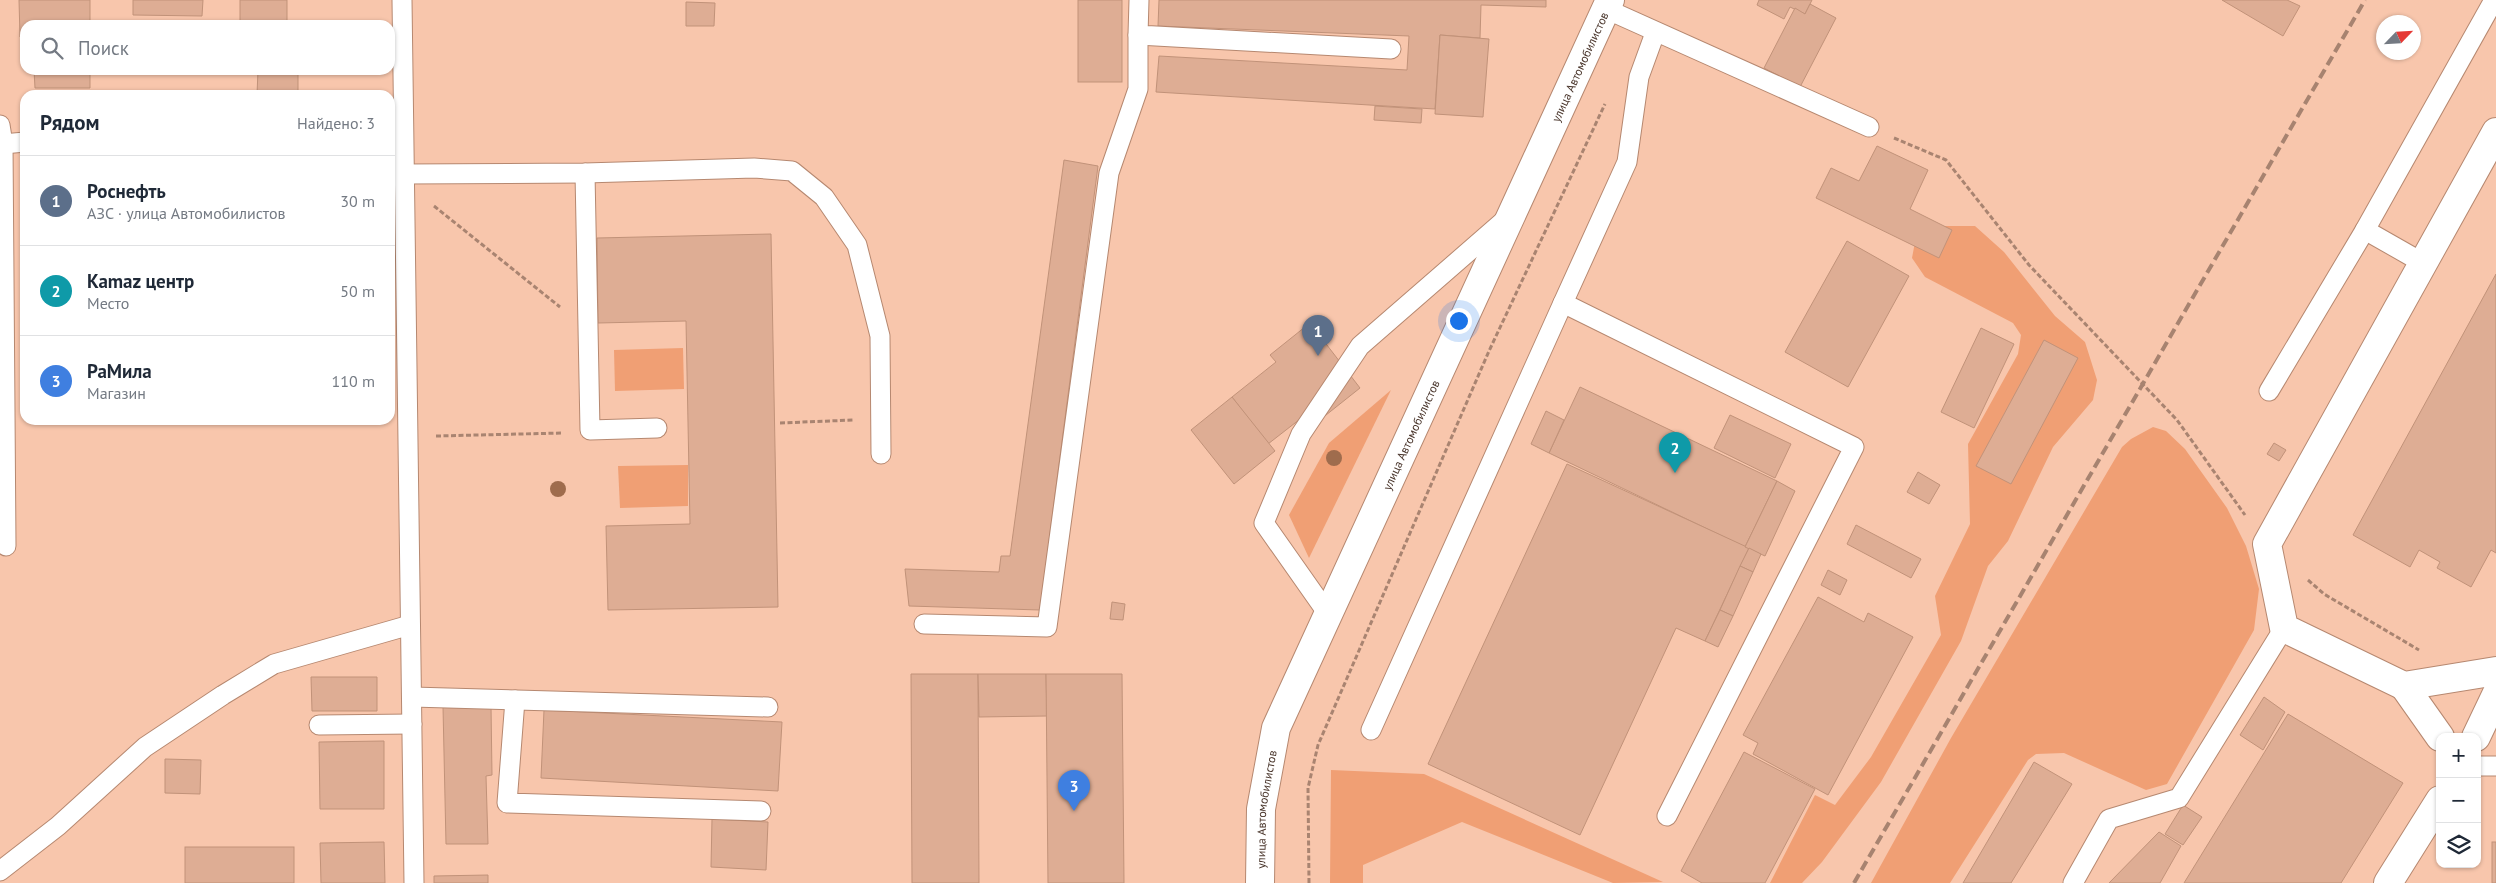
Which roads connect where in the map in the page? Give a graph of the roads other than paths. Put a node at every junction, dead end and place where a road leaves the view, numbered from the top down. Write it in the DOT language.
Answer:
graph roads {
  1 [pos="402,0"];
  2 [pos="1139,0"];
  3 [pos="2494,0"];
  4 [pos="1608,5"];
  5 [pos="1655,32"];
  6 [pos="1138,35"];
  7 [pos="1391,49"];
  8 [pos="397,124"];
  9 [pos="0,125"];
  10 [pos="1869,127"];
  11 [pos="2496,132"];
  12 [pos="20,142"];
  13 [pos="3,144"];
  14 [pos="585,172"];
  15 [pos="404,178"];
  16 [pos="1511,215"];
  17 [pos="2365,230"];
  18 [pos="2423,262"];
  19 [pos="1563,304"];
  20 [pos="2269,392"];
  21 [pos="657,428"];
  22 [pos="881,454"];
  23 [pos="6,546"];
  24 [pos="1328,614"];
  25 [pos="924,624"];
  26 [pos="410,625"];
  27 [pos="2284,628"];
  28 [pos="2496,671"];
  29 [pos="2404,686"];
  30 [pos="2496,696"];
  31 [pos="412,697"];
  32 [pos="515,700"];
  33 [pos="768,707"];
  34 [pos="412,724"];
  35 [pos="319,725"];
  36 [pos="1372,730"];
  37 [pos="2437,733"];
  38 [pos="2478,733"];
  39 [pos="2481,766"];
  40 [pos="2496,766"];
  41 [pos="2436,806"];
  42 [pos="761,811"];
  43 [pos="1667,816"];
  44 [pos="0,871"];
  45 [pos="414,883"];
  46 [pos="1260,883"];
  47 [pos="2073,883"];
  48 [pos="2388,883"];
  1 -- 8 [label="lane"];
  2 -- 6 [label="lane"];
  3 -- 17 [label="lane"];
  4 -- 5 [label="lane"];
  4 -- 16 [label="street, улица Автомобилистов"];
  5 -- 10 [label="lane"];
  5 -- 19 [label="lane"];
  6 -- 7 [label="lane"];
  6 -- 25 [label="lane"];
  8 -- 15 [label="lane"];
  9 -- 13 [label="lane"];
  11 -- 18 [label="street"];
  12 -- 13 [label="lane"];
  13 -- 23 [label="lane"];
  14 -- 15 [label="lane"];
  14 -- 21 [label="lane"];
  14 -- 22 [label="lane"];
  15 -- 26 [label="lane"];
  16 -- 24 [label="street, улица Автомобилистов"];
  16 -- 24 [label="lane"];
  17 -- 18 [label="lane"];
  17 -- 20 [label="lane"];
  18 -- 27 [label="street"];
  19 -- 36 [label="lane"];
  19 -- 43 [label="lane"];
  24 -- 46 [label="street, улица Автомобилистов"];
  26 -- 31 [label="lane"];
  26 -- 44 [label="lane"];
  27 -- 29 [label="street"];
  27 -- 47 [label="lane"];
  28 -- 29 [label="street"];
  29 -- 37 [label="street"];
  30 -- 38 [label="street"];
  31 -- 32 [label="lane"];
  31 -- 34 [label="lane"];
  32 -- 33 [label="lane"];
  32 -- 42 [label="lane"];
  34 -- 35 [label="lane"];
  34 -- 45 [label="lane"];
  39 -- 40 [label="lane"];
  41 -- 48 [label="street"];
}
